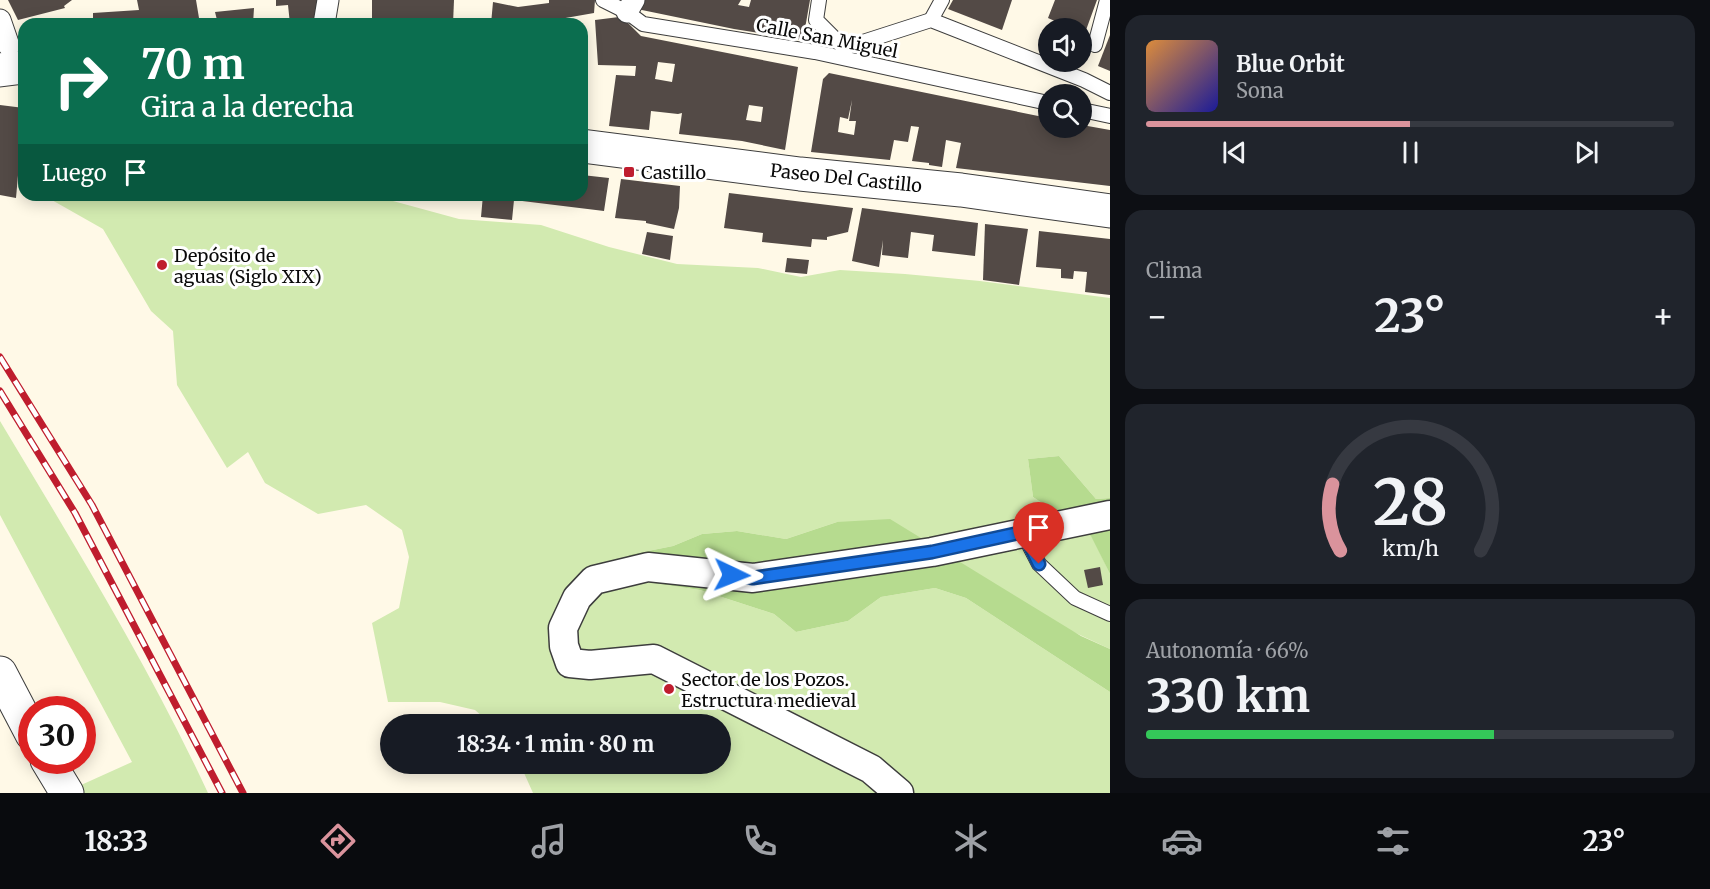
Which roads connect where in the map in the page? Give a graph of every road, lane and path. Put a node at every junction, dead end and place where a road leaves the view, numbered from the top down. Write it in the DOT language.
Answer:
graph roads {
  1 [pos="328,0"];
  2 [pos="603,0"];
  3 [pos="819,0"];
  4 [pos="942,0"];
  5 [pos="1107,0"];
  6 [pos="631,6"];
  7 [pos="325,18"];
  8 [pos="0,20"];
  9 [pos="931,20"];
  10 [pos="1095,45"];
  11 [pos="11,61"];
  12 [pos="1110,93"];
  13 [pos="1038,101"];
  14 [pos="1092,112"];
  15 [pos="1110,116"];
  16 [pos="588,147"];
  17 [pos="1110,211"];
  18 [pos="1110,515"];
  19 [pos="1023,532"];
  20 [pos="1110,614"];
  21 [pos="0,673"];
  22 [pos="18,707"];
  23 [pos="56,774"];
  24 [pos="68,793"];
  25 [pos="899,793"];
  1 -- 7 [label="street"];
  2 -- 6 [label="lane, Calle San Miguel"];
  3 -- 9 [label="lane, Calle San Miguel"];
  4 -- 9 [label="lane"];
  5 -- 10 [label="lane"];
  6 -- 13 [label="lane, Calle San Miguel"];
  8 -- 11 [label="street"];
  9 -- 12 [label="lane"];
  14 -- 15 [label="lane"];
  16 -- 17 [label="street, Paseo Del Castillo"];
  18 -- 19 [label="street"];
  19 -- 20 [label="lane"];
  19 -- 25 [label="street"];
  21 -- 22 [label="street"];
  23 -- 24 [label="street"];
}
